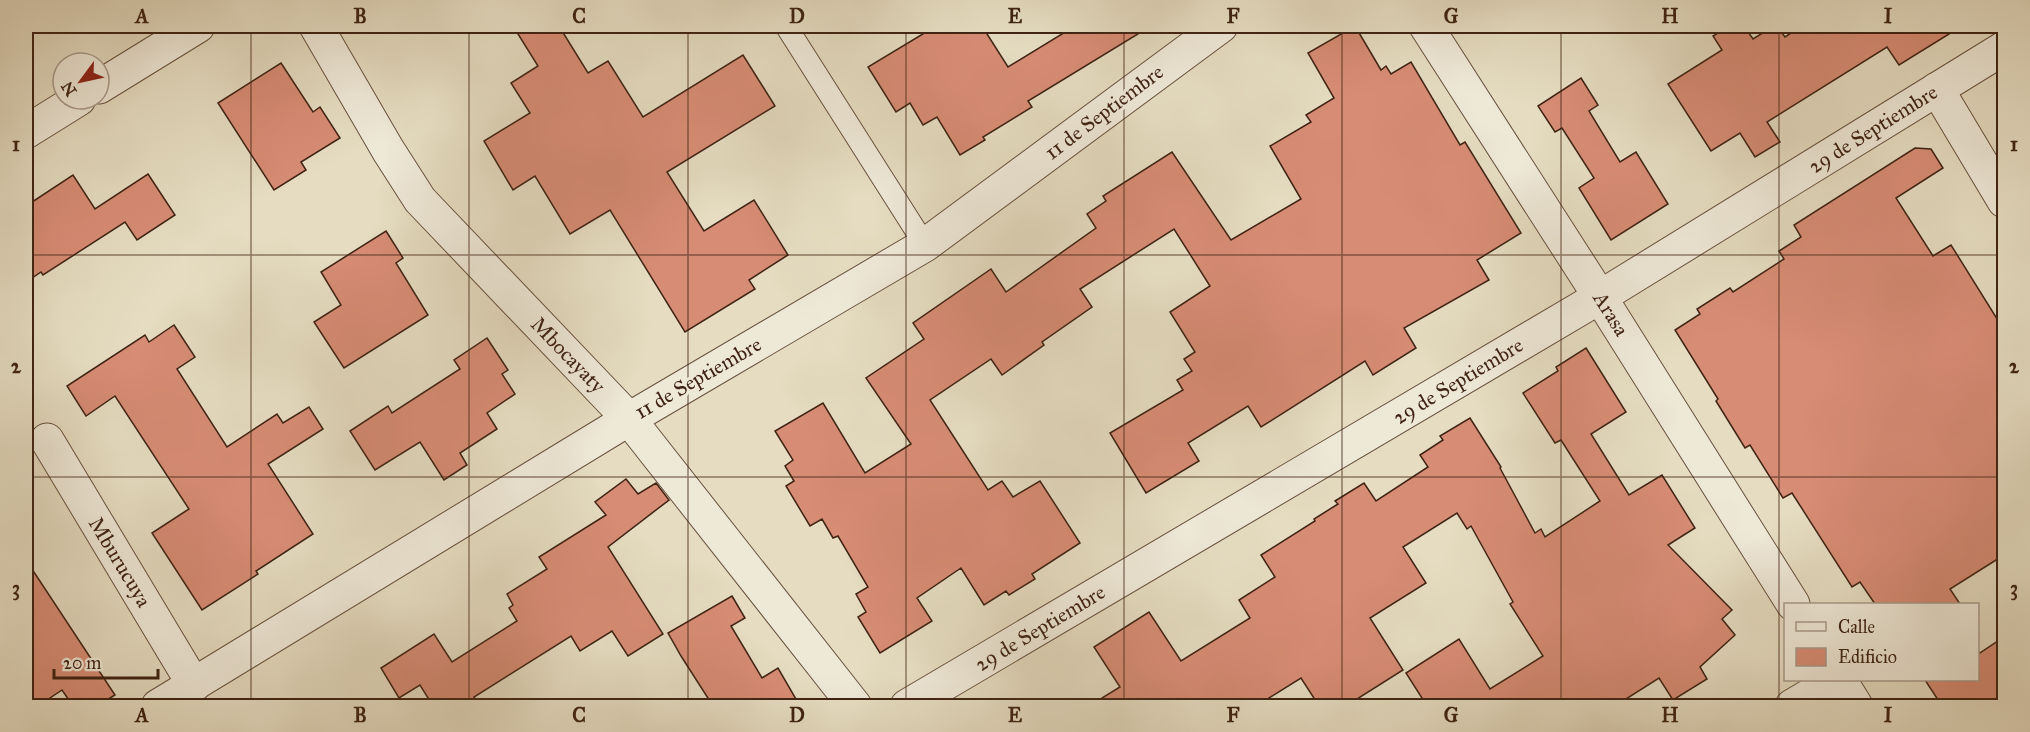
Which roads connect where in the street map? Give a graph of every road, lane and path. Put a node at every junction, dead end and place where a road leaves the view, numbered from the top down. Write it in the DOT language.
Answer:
graph roads {
  1 [pos="198,26"];
  2 [pos="316,26"];
  3 [pos="786,26"];
  4 [pos="1221,26"];
  5 [pos="1426,26"];
  6 [pos="2004,48"];
  7 [pos="111,80"];
  8 [pos="1937,89"];
  9 [pos="60,111"];
  10 [pos="26,132"];
  11 [pos="2004,201"];
  12 [pos="925,244"];
  13 [pos="1600,297"];
  14 [pos="629,419"];
  15 [pos="47,440"];
  16 [pos="1792,603"];
  17 [pos="1836,681"];
  18 [pos="1839,681"];
  19 [pos="194,685"];
  20 [pos="158,706"];
  21 [pos="855,706"];
  22 [pos="907,706"];
  23 [pos="1792,706"];
  24 [pos="1856,706"];
  1 -- 7 [label="street"];
  2 -- 14 [label="street, Mbocayaty"];
  3 -- 12 [label="lane"];
  4 -- 12 [label="street, 11 de Septiembre"];
  5 -- 13 [label="street, Arasa"];
  6 -- 8 [label="street, 29 de Septiembre"];
  8 -- 11 [label="street"];
  8 -- 13 [label="street, 29 de Septiembre"];
  9 -- 10 [label="street"];
  12 -- 14 [label="street, 11 de Septiembre"];
  13 -- 16 [label="street, Arasa"];
  13 -- 22 [label="street, 29 de Septiembre"];
  14 -- 19 [label="street, 11 de Septiembre"];
  14 -- 21 [label="street, Mbocayaty"];
  15 -- 19 [label="street, Mburucuya"];
  17 -- 23 [label="street"];
  18 -- 24 [label="street"];
  19 -- 20 [label="street, 11 de Septiembre"];
}
